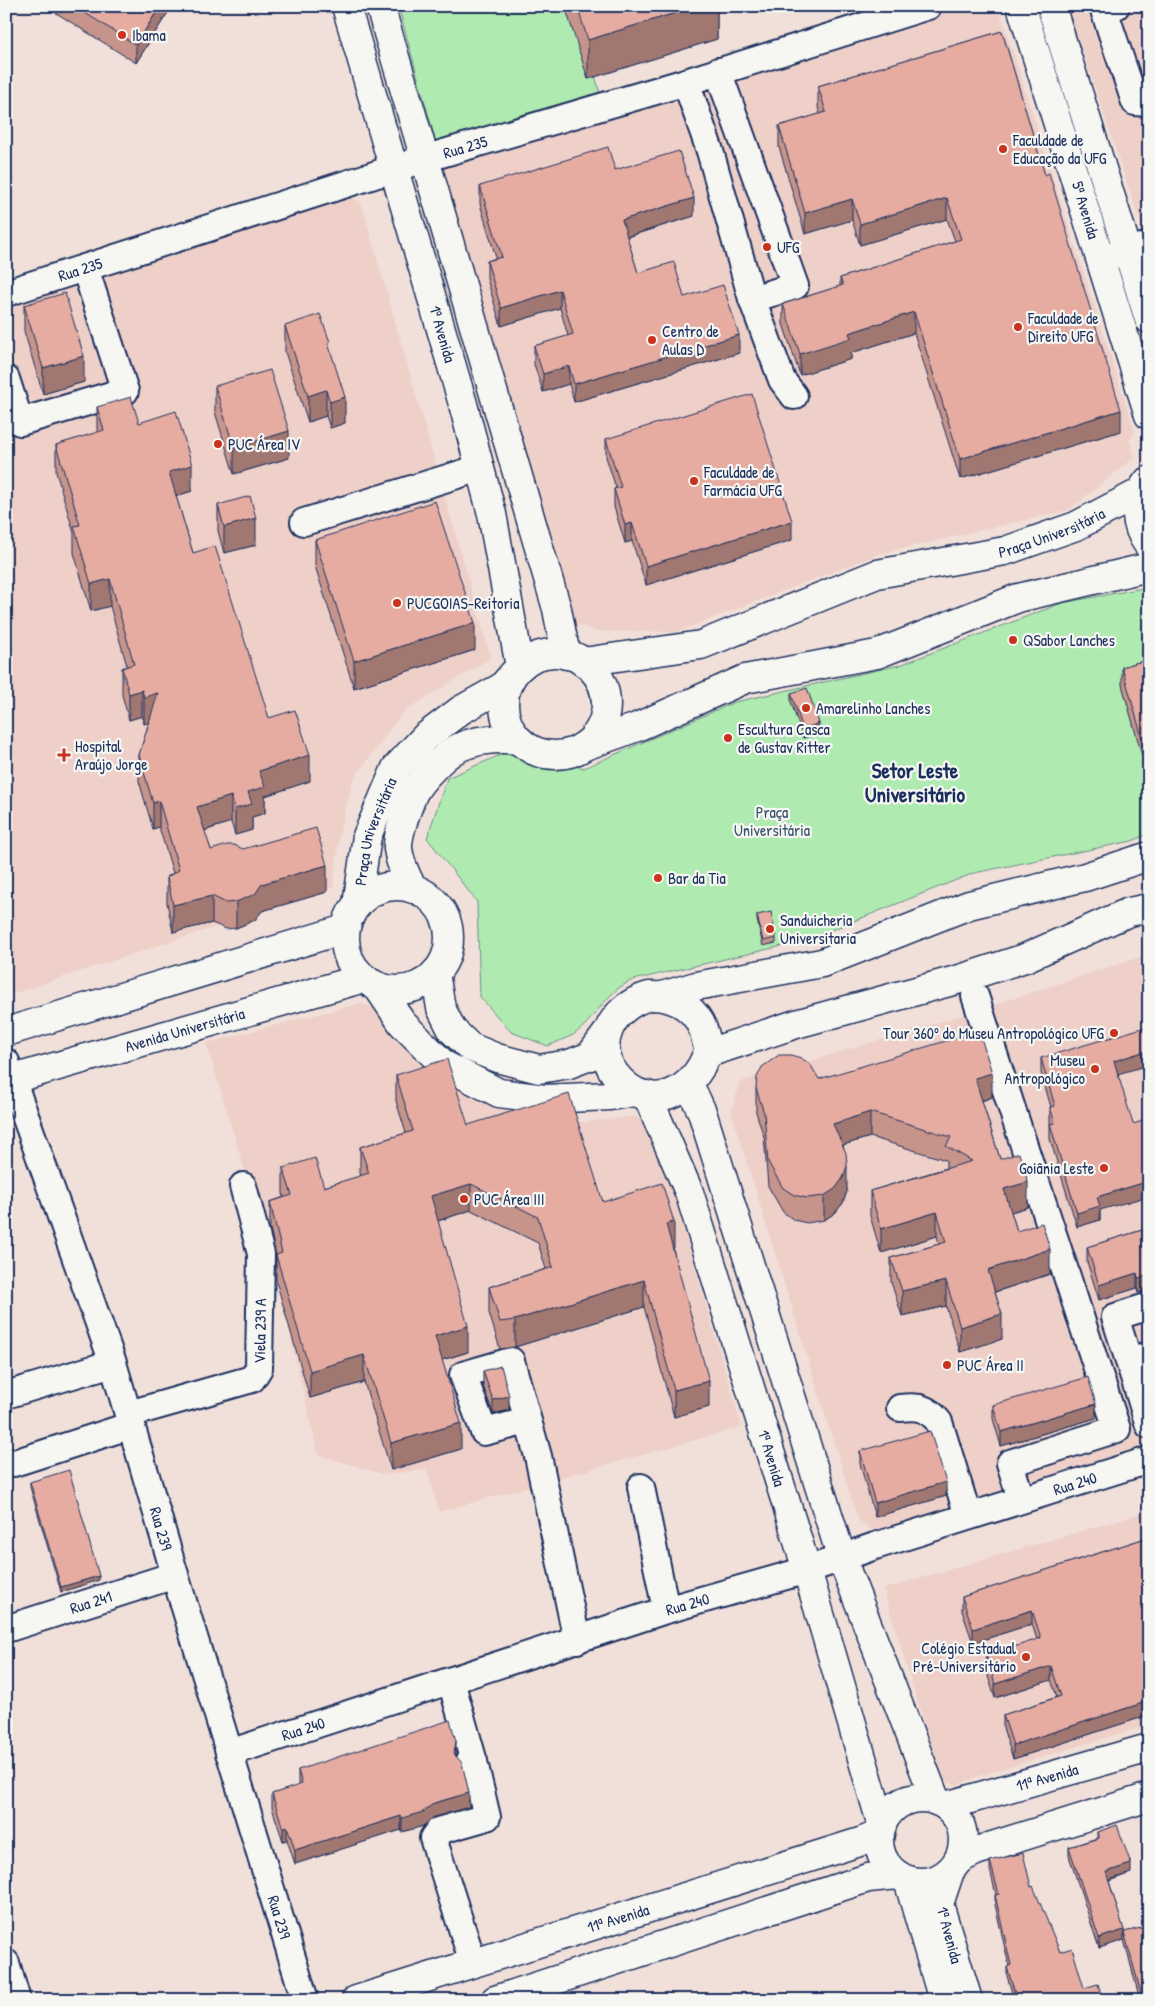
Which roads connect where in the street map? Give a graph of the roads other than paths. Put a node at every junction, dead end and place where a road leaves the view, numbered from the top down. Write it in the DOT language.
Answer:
graph roads {
  1 [pos="346,6"];
  2 [pos="380,6"];
  3 [pos="928,6"];
  4 [pos="1021,6"];
  5 [pos="1051,6"];
  6 [pos="1116,6"];
  7 [pos="718,71"];
  8 [pos="686,82"];
  9 [pos="1149,103"];
  10 [pos="742,138"];
  11 [pos="710,151"];
  12 [pos="427,158"];
  13 [pos="395,168"];
  14 [pos="1138,248"];
  15 [pos="1100,258"];
  16 [pos="84,268"];
  17 [pos="6,293"];
  18 [pos="752,299"];
  19 [pos="1149,319"];
  20 [pos="6,379"];
  21 [pos="794,396"];
  22 [pos="1149,415"];
  23 [pos="480,468"];
  24 [pos="1145,486"];
  25 [pos="304,522"];
  26 [pos="1149,546"];
  27 [pos="1149,568"];
  28 [pos="575,658"];
  29 [pos="520,667"];
  30 [pos="518,740"];
  31 [pos="582,747"];
  32 [pos="1149,856"];
  33 [pos="413,888"];
  34 [pos="1149,908"];
  35 [pos="351,917"];
  36 [pos="435,973"];
  37 [pos="371,982"];
  38 [pos="662,996"];
  39 [pos="975,996"];
  40 [pos="6,1032"];
  41 [pos="607,1033"];
  42 [pos="708,1053"];
  43 [pos="8,1074"];
  44 [pos="689,1084"];
  45 [pos="641,1094"];
  46 [pos="243,1186"];
  47 [pos="729,1201"];
  48 [pos="694,1212"];
  49 [pos="1149,1306"];
  50 [pos="1139,1358"];
  51 [pos="114,1363"];
  52 [pos="6,1395"];
  53 [pos="900,1408"];
  54 [pos="130,1420"];
  55 [pos="527,1421"];
  56 [pos="1149,1425"];
  57 [pos="1149,1460"];
  58 [pos="6,1461"];
  59 [pos="641,1487"];
  60 [pos="1021,1499"];
  61 [pos="968,1516"];
  62 [pos="842,1559"];
  63 [pos="807,1570"];
  64 [pos="174,1575"];
  65 [pos="666,1610"];
  66 [pos="6,1629"];
  67 [pos="577,1640"];
  68 [pos="451,1682"];
  69 [pos="1149,1748"];
  70 [pos="229,1753"];
  71 [pos="1149,1797"];
  72 [pos="941,1803"];
  73 [pos="881,1830"];
  74 [pos="954,1865"];
  75 [pos="903,1878"];
  76 [pos="6,1963"];
  77 [pos="473,1963"];
  78 [pos="17,2000"];
  79 [pos="305,2000"];
  80 [pos="356,2000"];
  81 [pos="495,2000"];
  82 [pos="943,2000"];
  83 [pos="968,2000"];
  1 -- 13 [label="main road, 1ª Avenida"];
  2 -- 12 [label="main road, 1ª Avenida"];
  3 -- 7 [label="street, Rua 235"];
  4 -- 15 [label="main road, 5ª Avenida"];
  5 -- 14 [label="main road, 5ª Avenida"];
  6 -- 9 [label="street"];
  7 -- 8 [label="street, Rua 235"];
  7 -- 10 [label="street"];
  8 -- 11 [label="street"];
  8 -- 12 [label="street, Rua 235"];
  10 -- 11 [label="street"];
  10 -- 18 [label="street"];
  11 -- 18 [label="street"];
  12 -- 13 [label="street, Rua 235"];
  12 -- 28 [label="main road, 1ª Avenida"];
  13 -- 16 [label="street, Rua 235"];
  13 -- 23 [label="main road, 1ª Avenida"];
  14 -- 15 [label="street"];
  14 -- 19 [label="main road, 5ª Avenida"];
  15 -- 22 [label="main road, 5ª Avenida"];
  16 -- 17 [label="street, Rua 235"];
  16 -- 20 [label="street"];
  18 -- 21 [label="street"];
  23 -- 25 [label="street"];
  23 -- 29 [label="main road, 1ª Avenida"];
  24 -- 26 [label="main road"];
  24 -- 28 [label="main road, Praça Universitária"];
  27 -- 31 [label="main road"];
  28 -- 29 [label="main road"];
  28 -- 31 [label="main road"];
  29 -- 30 [label="main road"];
  29 -- 35 [label="main road, Praça Universitária"];
  30 -- 31 [label="main road"];
  30 -- 33 [label="main road, Praça Universitária"];
  32 -- 38 [label="main road"];
  33 -- 35 [label="main road"];
  33 -- 36 [label="main road"];
  34 -- 42 [label="main road"];
  35 -- 37 [label="main road"];
  35 -- 40 [label="main road"];
  36 -- 37 [label="main road"];
  36 -- 41 [label="main road"];
  37 -- 43 [label="main road, Avenida Universitária"];
  37 -- 45 [label="main road"];
  38 -- 41 [label="main road"];
  38 -- 42 [label="main road"];
  39 -- 60 [label="street"];
  41 -- 45 [label="main road"];
  42 -- 44 [label="main road"];
  43 -- 51 [label="street, Rua 239"];
  44 -- 45 [label="main road"];
  44 -- 47 [label="main road"];
  45 -- 48 [label="main road, 1ª Avenida"];
  46 -- 54 [label="street, Viela 239 A"];
  47 -- 48 [label="main road"];
  47 -- 62 [label="main road"];
  48 -- 63 [label="main road, 1ª Avenida"];
  49 -- 50 [label="street"];
  50 -- 56 [label="street"];
  51 -- 52 [label="street"];
  51 -- 54 [label="street, Rua 239"];
  53 -- 61 [label="street"];
  54 -- 58 [label="street, Viela 239 A"];
  54 -- 64 [label="street, Rua 239"];
  55 -- 67 [label="street"];
  57 -- 60 [label="street, Rua 240"];
  59 -- 65 [label="street"];
  60 -- 61 [label="street, Rua 240"];
  61 -- 62 [label="street, Rua 240"];
  62 -- 63 [label="street, Rua 240"];
  62 -- 72 [label="main road"];
  63 -- 65 [label="street, Rua 240"];
  63 -- 73 [label="main road, 1ª Avenida"];
  64 -- 66 [label="street, Rua 241"];
  64 -- 70 [label="street, Rua 239"];
  65 -- 67 [label="street, Rua 240"];
  67 -- 68 [label="street, Rua 240"];
  68 -- 70 [label="street, Rua 240"];
  68 -- 77 [label="street"];
  69 -- 72 [label="main road, 11ª Avenida"];
  70 -- 79 [label="street, Rua 239"];
  71 -- 74 [label="main road"];
  72 -- 73 [label="main road"];
  72 -- 74 [label="main road"];
  73 -- 75 [label="main road"];
  73 -- 77 [label="main road, 11ª Avenida"];
  74 -- 75 [label="main road"];
  74 -- 83 [label="main road, 1ª Avenida"];
  75 -- 81 [label="main road"];
  75 -- 82 [label="main road, 1ª Avenida"];
  76 -- 78 [label="street"];
  77 -- 80 [label="main road, 11ª Avenida"];
}
